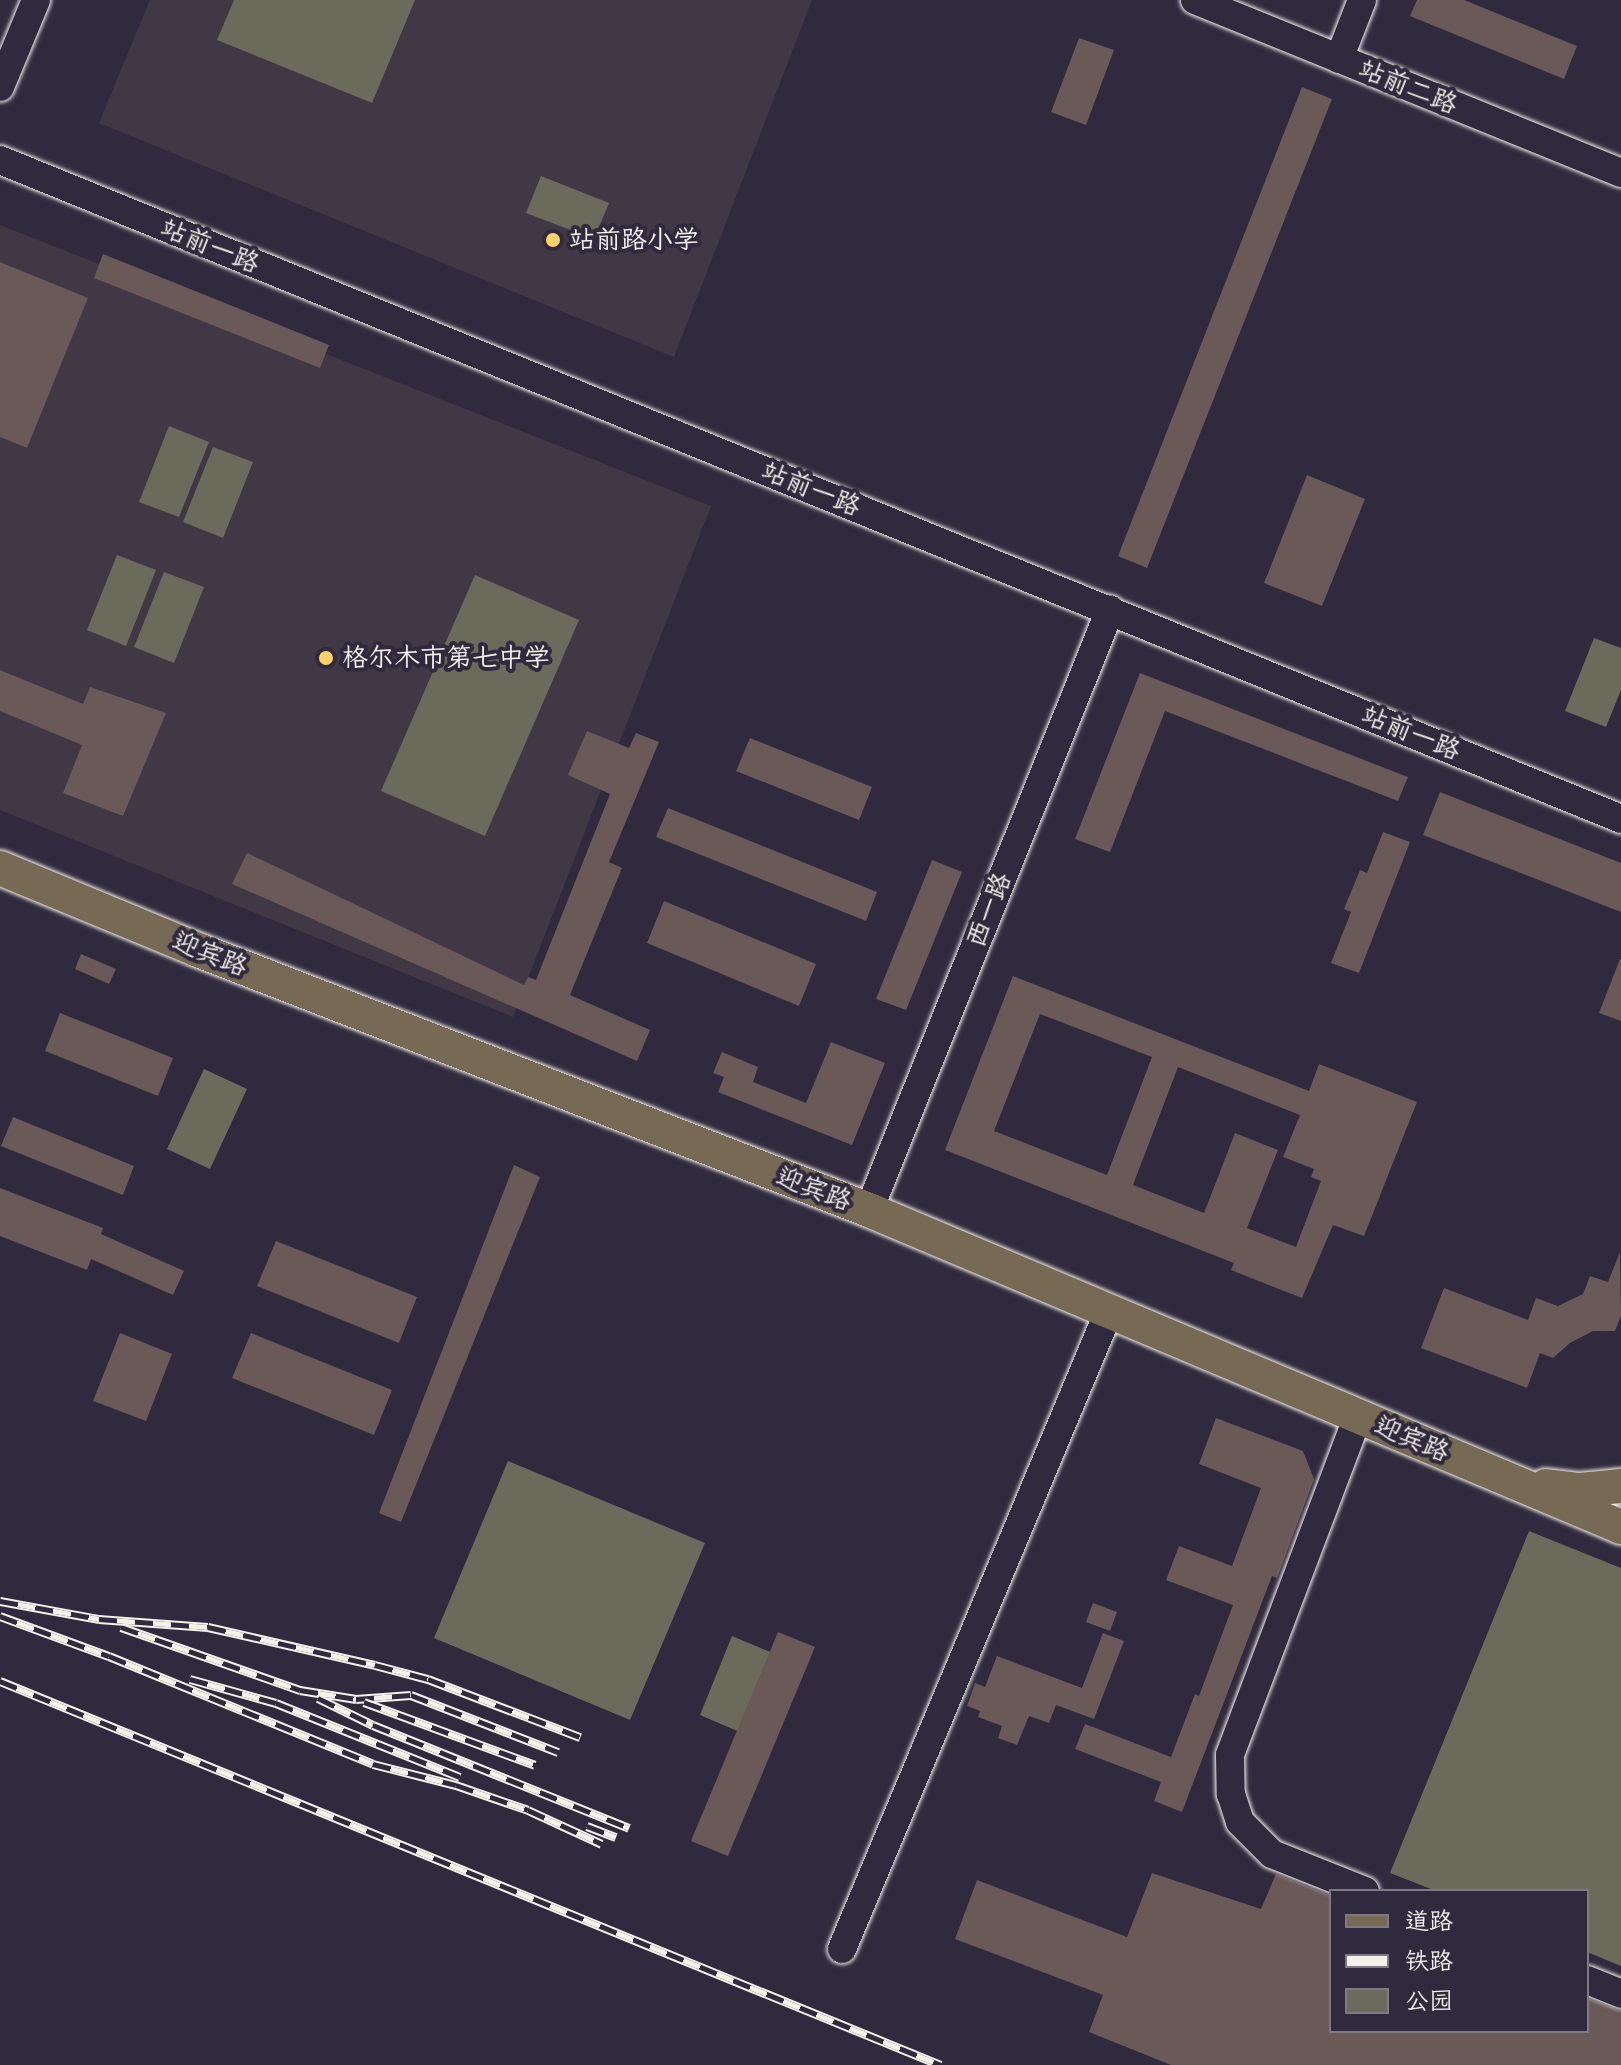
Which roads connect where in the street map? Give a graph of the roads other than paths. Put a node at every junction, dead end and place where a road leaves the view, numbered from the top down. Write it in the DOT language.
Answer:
graph roads {
  1 [pos="36,0"];
  2 [pos="1195,0"];
  3 [pos="1362,0"];
  4 [pos="1339,59"];
  5 [pos="0,87"];
  6 [pos="0,160"];
  7 [pos="1621,173"];
  8 [pos="1110,610"];
  9 [pos="1621,819"];
  10 [pos="0,868"];
  11 [pos="869,1210"];
  12 [pos="1109,1311"];
  13 [pos="1358,1416"];
  14 [pos="1514,1482"];
  15 [pos="1621,1486"];
  16 [pos="1621,1527"];
  17 [pos="1360,1889"];
  18 [pos="842,1949"];
  19 [pos="1589,1981"];
  20 [pos="1621,1994"];
  1 -- 5 [label="street"];
  2 -- 4 [label="street, 站前二路"];
  3 -- 4 [label="street"];
  4 -- 7 [label="street, 站前二路"];
  6 -- 8 [label="street, 站前一路"];
  8 -- 9 [label="street, 站前一路"];
  8 -- 11 [label="street, 西一路"];
  10 -- 11 [label="main road, 迎宾路"];
  11 -- 12 [label="main road, 迎宾路"];
  12 -- 13 [label="main road, 迎宾路"];
  12 -- 18 [label="street"];
  13 -- 14 [label="main road, 迎宾路"];
  13 -- 17 [label="street"];
  14 -- 15 [label="main road"];
  14 -- 16 [label="main road, 迎宾路"];
  19 -- 20 [label="street"];
}
